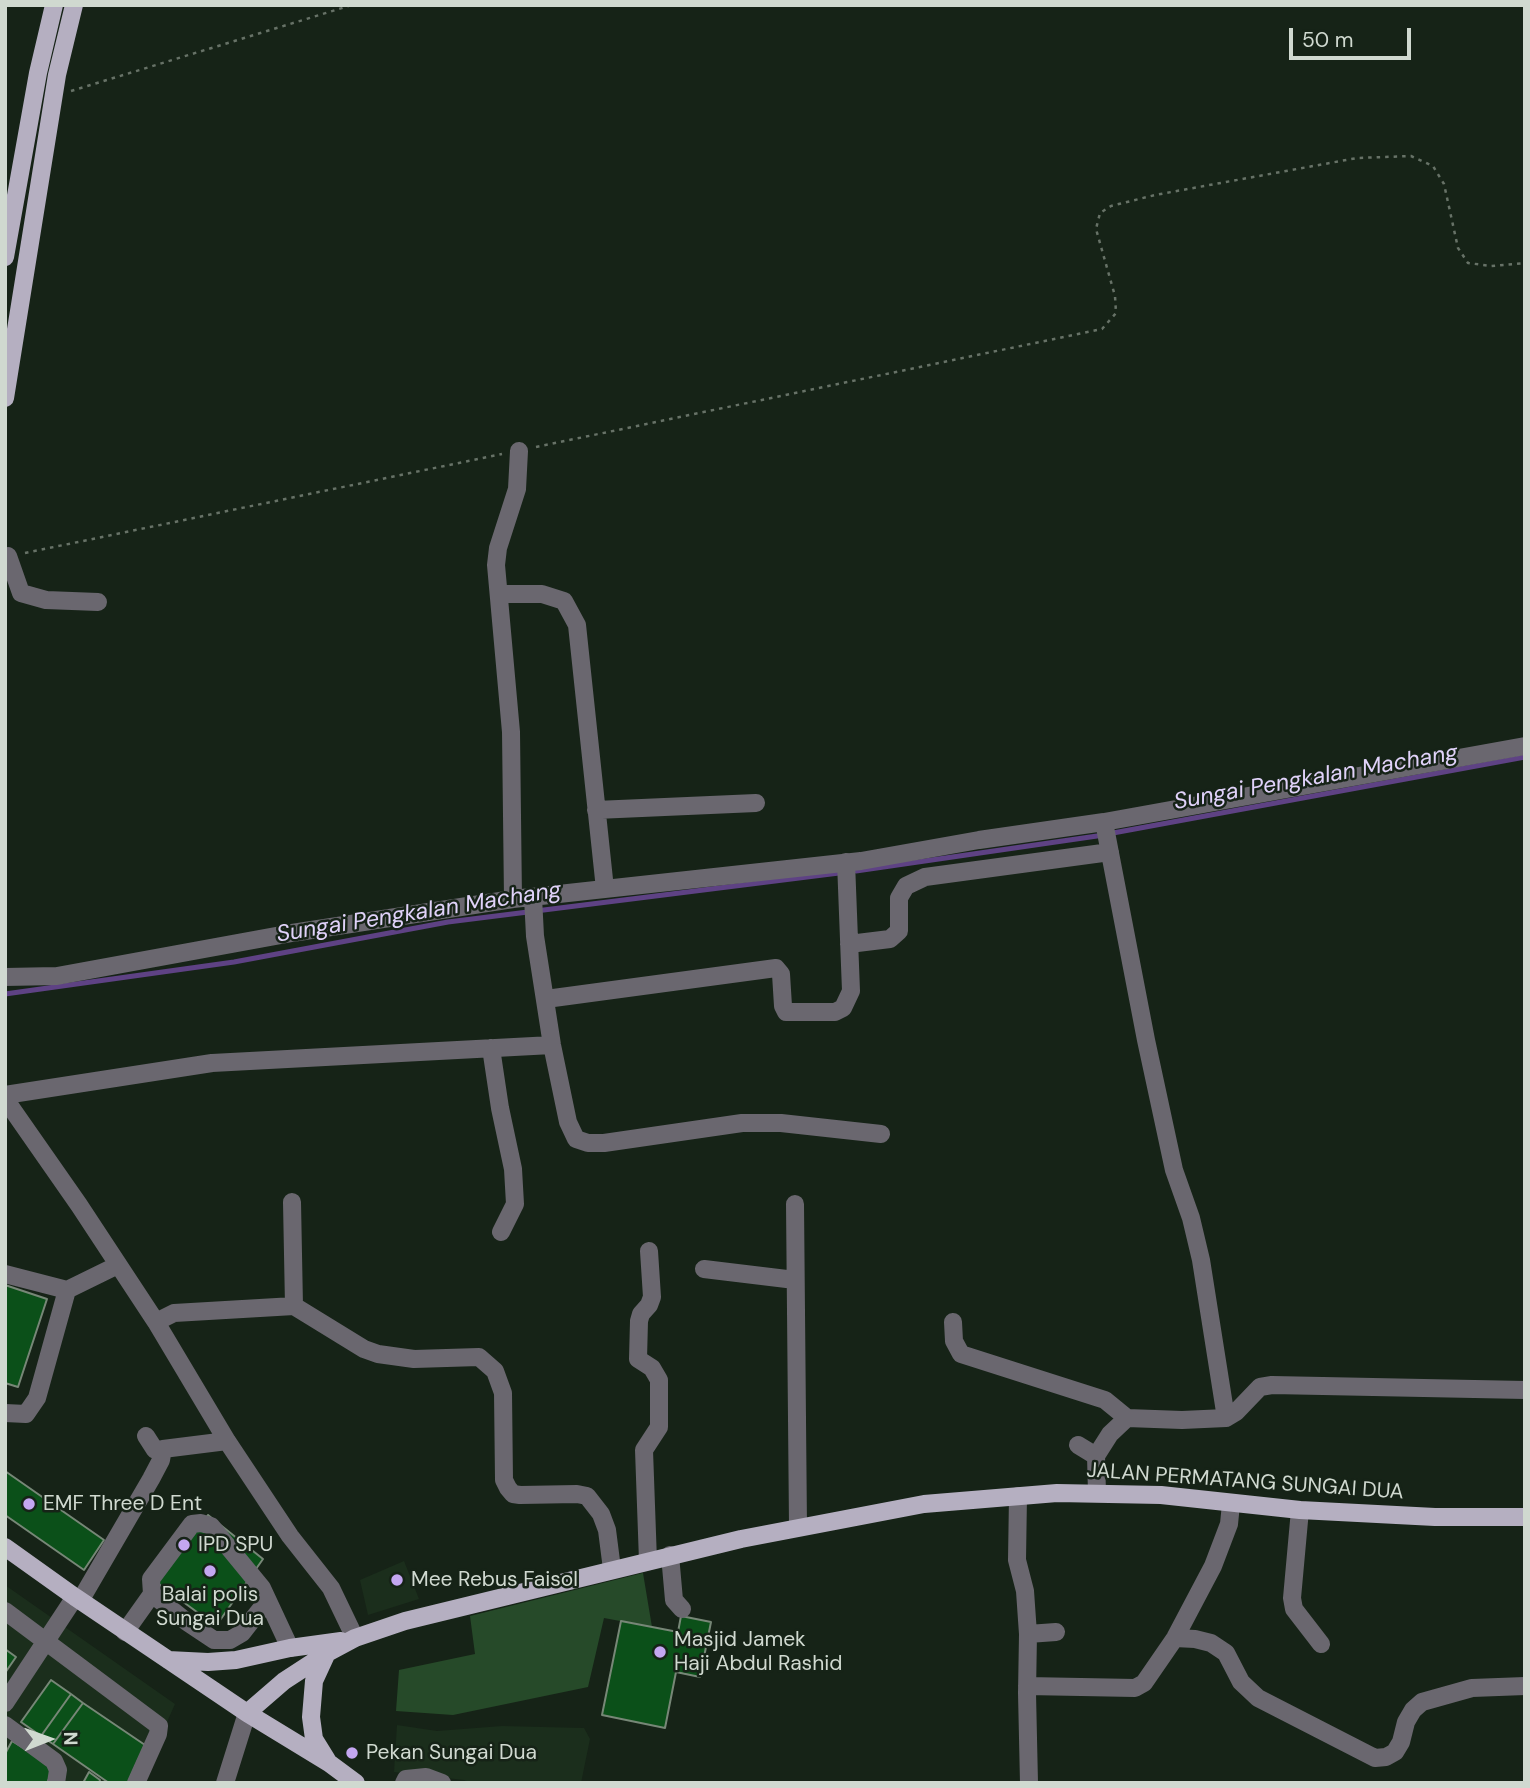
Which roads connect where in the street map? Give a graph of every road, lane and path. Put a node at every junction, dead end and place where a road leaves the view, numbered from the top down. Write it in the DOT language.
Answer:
graph roads {
  1 [pos="54,5"];
  2 [pos="74,5"];
  3 [pos="352,5"];
  4 [pos="54,97"];
  5 [pos="5,257"];
  6 [pos="1525,263"];
  7 [pos="5,398"];
  8 [pos="519,451"];
  9 [pos="7,556"];
  10 [pos="499,594"];
  11 [pos="99,602"];
  12 [pos="1525,746"];
  13 [pos="756,803"];
  14 [pos="596,810"];
  15 [pos="1104,822"];
  16 [pos="1110,852"];
  17 [pos="846,862"];
  18 [pos="606,889"];
  19 [pos="513,899"];
  20 [pos="533,899"];
  21 [pos="849,944"];
  22 [pos="5,977"];
  23 [pos="546,999"];
  24 [pos="552,1045"];
  25 [pos="491,1048"];
  26 [pos="5,1097"];
  27 [pos="881,1134"];
  28 [pos="292,1202"];
  29 [pos="795,1204"];
  30 [pos="501,1232"];
  31 [pos="649,1251"];
  32 [pos="118,1265"];
  33 [pos="704,1269"];
  34 [pos="5,1274"];
  35 [pos="795,1280"];
  36 [pos="67,1290"];
  37 [pos="294,1306"];
  38 [pos="156,1322"];
  39 [pos="953,1322"];
  40 [pos="1525,1390"];
  41 [pos="5,1413"];
  42 [pos="1226,1418"];
  43 [pos="1127,1419"];
  44 [pos="146,1436"];
  45 [pos="227,1441"];
  46 [pos="1078,1445"];
  47 [pos="161,1451"];
  48 [pos="1096,1456"];
  49 [pos="1097,1493"];
  50 [pos="1018,1496"];
  51 [pos="1231,1504"];
  52 [pos="1300,1510"];
  53 [pos="1525,1517"];
  54 [pos="798,1526"];
  55 [pos="5,1547"];
  56 [pos="670,1556"];
  57 [pos="648,1561"];
  58 [pos="612,1569"];
  59 [pos="152,1594"];
  60 [pos="78,1599"];
  61 [pos="267,1601"];
  62 [pos="682,1609"];
  63 [pos="5,1611"];
  64 [pos="125,1632"];
  65 [pos="1056,1632"];
  66 [pos="1028,1634"];
  67 [pos="1175,1638"];
  68 [pos="355,1639"];
  69 [pos="45,1640"];
  70 [pos="1321,1644"];
  71 [pos="290,1648"];
  72 [pos="327,1653"];
  73 [pos="168,1660"];
  74 [pos="1027,1686"];
  75 [pos="1525,1686"];
  76 [pos="5,1703"];
  77 [pos="247,1713"];
  78 [pos="5,1725"];
  79 [pos="329,1763"];
  80 [pos="56,1783"];
  81 [pos="136,1783"];
  82 [pos="225,1783"];
  83 [pos="356,1783"];
  84 [pos="404,1783"];
  85 [pos="442,1783"];
  86 [pos="1029,1783"];
  1 -- 5 [label="main road"];
  2 -- 4 [label="main road"];
  3 -- 4 [label="path"];
  4 -- 7 [label="main road"];
  6 -- 8 [label="path"];
  8 -- 9 [label="path"];
  8 -- 10 [label="street"];
  9 -- 11 [label="street"];
  10 -- 14 [label="street"];
  10 -- 19 [label="street"];
  12 -- 15 [label="street"];
  13 -- 14 [label="street"];
  14 -- 18 [label="street"];
  15 -- 16 [label="street"];
  15 -- 17 [label="street"];
  16 -- 21 [label="street"];
  16 -- 42 [label="street"];
  17 -- 18 [label="street"];
  17 -- 21 [label="street"];
  18 -- 20 [label="street"];
  19 -- 20 [label="street"];
  19 -- 22 [label="street"];
  20 -- 23 [label="street"];
  21 -- 23 [label="street"];
  23 -- 24 [label="street"];
  24 -- 25 [label="street"];
  24 -- 27 [label="street"];
  25 -- 26 [label="street"];
  25 -- 30 [label="street"];
  26 -- 32 [label="street"];
  28 -- 37 [label="street"];
  29 -- 35 [label="street"];
  31 -- 57 [label="street"];
  32 -- 36 [label="street"];
  32 -- 38 [label="street"];
  33 -- 35 [label="street"];
  34 -- 36 [label="street"];
  35 -- 54 [label="street"];
  36 -- 41 [label="street"];
  37 -- 38 [label="street"];
  37 -- 58 [label="street"];
  38 -- 45 [label="street"];
  39 -- 43 [label="street"];
  40 -- 42 [label="street"];
  42 -- 43 [label="street"];
  43 -- 48 [label="street"];
  44 -- 47 [label="street"];
  45 -- 47 [label="street"];
  45 -- 68 [label="street"];
  46 -- 48 [label="street"];
  47 -- 60 [label="street"];
  48 -- 49 [label="street"];
  49 -- 50 [label="main road, JALAN PERMATANG SUNGAI DUA"];
  49 -- 51 [label="main road, JALAN PERMATANG SUNGAI DUA"];
  50 -- 54 [label="main road, JALAN PERMATANG SUNGAI DUA"];
  50 -- 66 [label="street"];
  51 -- 52 [label="main road, JALAN PERMATANG SUNGAI DUA"];
  51 -- 67 [label="street"];
  52 -- 53 [label="main road, JALAN PERMATANG SUNGAI DUA"];
  52 -- 70 [label="street"];
  54 -- 56 [label="main road, JALAN PERMATANG SUNGAI DUA"];
  55 -- 60 [label="main road"];
  56 -- 57 [label="main road, JALAN PERMATANG SUNGAI DUA"];
  56 -- 62 [label="street"];
  57 -- 58 [label="main road, JALAN PERMATANG SUNGAI DUA"];
  58 -- 68 [label="main road, JALAN PERMATANG SUNGAI DUA"];
  59 -- 61 [label="street"];
  59 -- 61 [label="street"];
  59 -- 64 [label="street"];
  60 -- 64 [label="main road"];
  60 -- 69 [label="street"];
  61 -- 71 [label="street"];
  63 -- 69 [label="street"];
  64 -- 73 [label="main road"];
  65 -- 66 [label="street"];
  66 -- 74 [label="street"];
  67 -- 74 [label="street"];
  67 -- 75 [label="street"];
  68 -- 71 [label="main road"];
  68 -- 72 [label="main road, JALAN PERMATANG SUNGAI DUA"];
  69 -- 76 [label="street"];
  69 -- 81 [label="street"];
  71 -- 73 [label="main road"];
  72 -- 77 [label="main road, JALAN PERMATANG SUNGAI DUA"];
  72 -- 79 [label="main road"];
  73 -- 77 [label="main road"];
  74 -- 86 [label="street"];
  77 -- 79 [label="main road"];
  77 -- 82 [label="street"];
  78 -- 80 [label="street"];
  79 -- 83 [label="main road"];
  84 -- 85 [label="street"];
}
